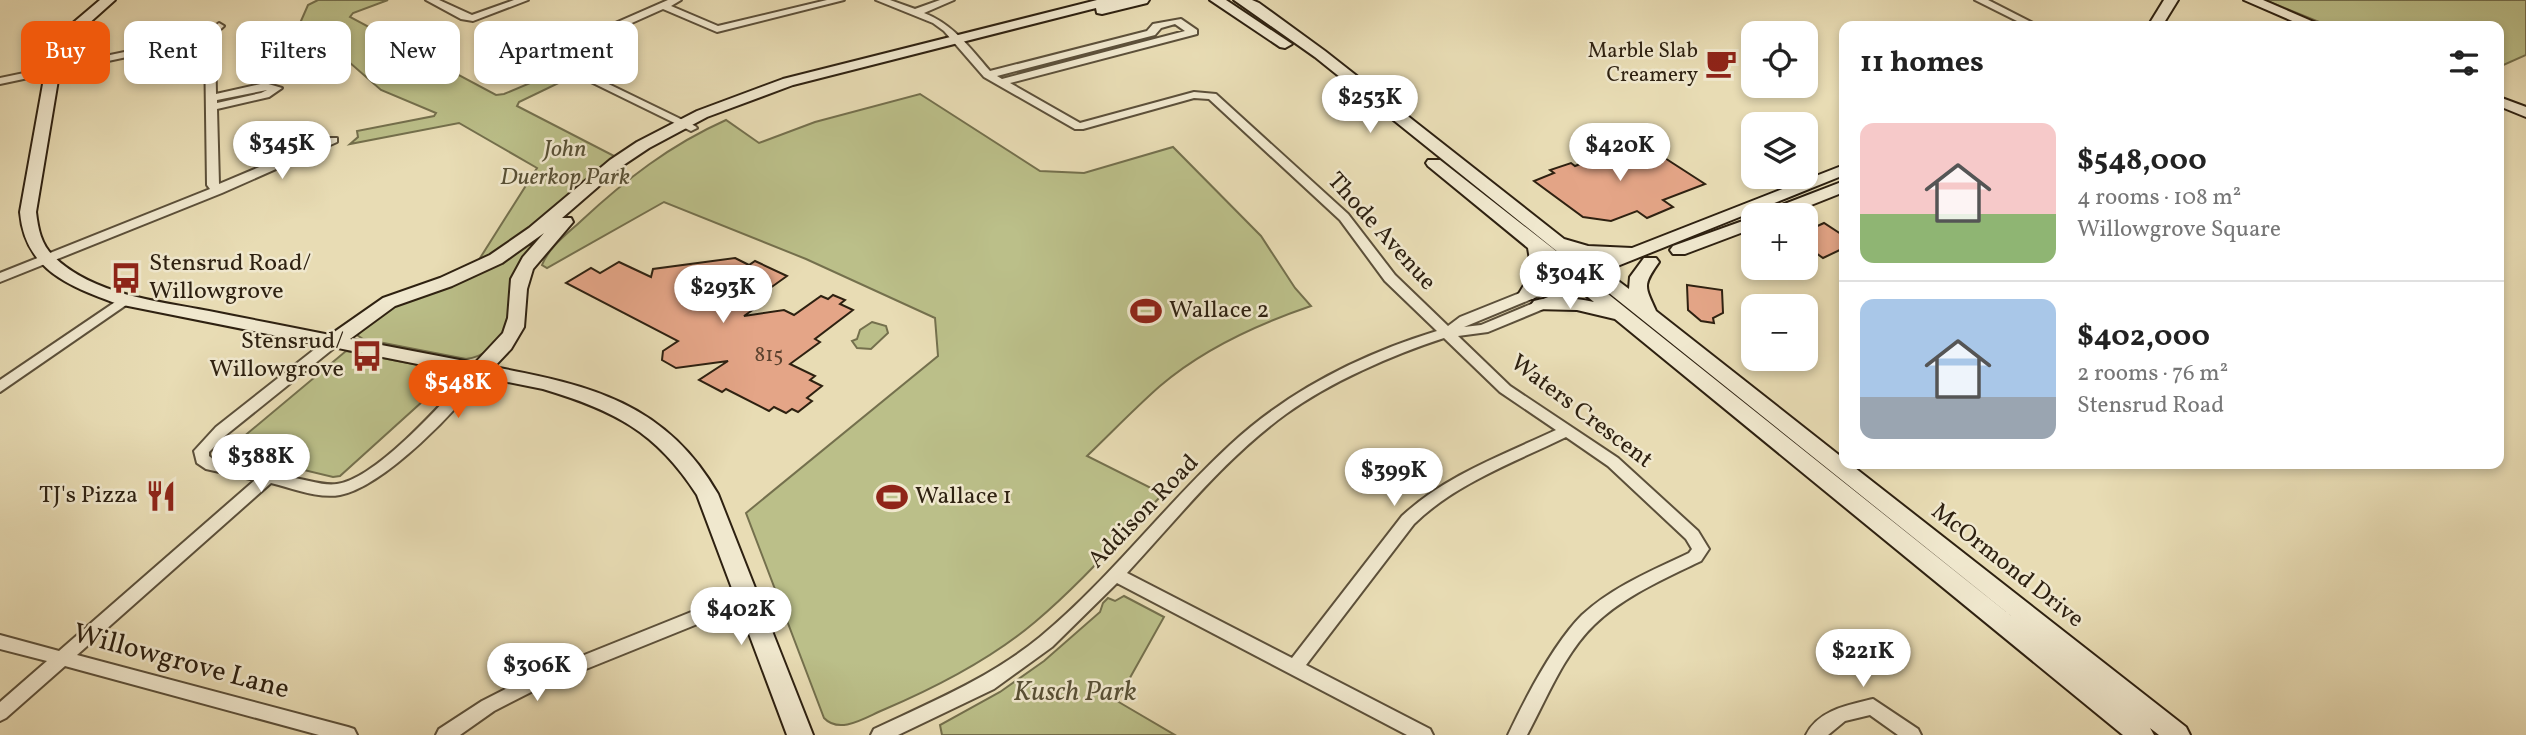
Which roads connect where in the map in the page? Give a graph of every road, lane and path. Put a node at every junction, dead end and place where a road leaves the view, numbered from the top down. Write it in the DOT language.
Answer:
graph roads {
  1 [pos="108,0"];
  2 [pos="431,0"];
  3 [pos="523,0"];
  4 [pos="676,0"];
  5 [pos="839,0"];
  6 [pos="881,0"];
  7 [pos="949,0"];
  8 [pos="1113,0"];
  9 [pos="1142,0"];
  10 [pos="1980,0"];
  11 [pos="2171,0"];
  12 [pos="2251,0"];
  13 [pos="1217,1"];
  14 [pos="1247,2"];
  15 [pos="663,6"];
  16 [pos="916,12"];
  17 [pos="84,21"];
  18 [pos="2024,21"];
  19 [pos="2158,21"];
  20 [pos="2304,21"];
  21 [pos="961,42"];
  22 [pos="988,75"];
  23 [pos="21,76"];
  24 [pos="0,81"];
  25 [pos="1001,82"];
  26 [pos="50,84"];
  27 [pos="212,84"];
  28 [pos="2504,103"];
  29 [pos="1367,108"];
  30 [pos="2526,112"];
  31 [pos="1397,117"];
  32 [pos="686,125"];
  33 [pos="333,140"];
  34 [pos="1839,172"];
  35 [pos="1839,188"];
  36 [pos="218,190"];
  37 [pos="1802,203"];
  38 [pos="1741,226"];
  39 [pos="1544,243"];
  40 [pos="1644,257"];
  41 [pos="47,259"];
  42 [pos="0,278"];
  43 [pos="1589,278"];
  44 [pos="124,300"];
  45 [pos="1534,300"];
  46 [pos="1645,323"];
  47 [pos="1447,332"];
  48 [pos="334,341"];
  49 [pos="480,370"];
  50 [pos="0,387"];
  51 [pos="1567,431"];
  52 [pos="268,477"];
  53 [pos="1115,574"];
  54 [pos="746,597"];
  55 [pos="0,642"];
  56 [pos="61,658"];
  57 [pos="1294,668"];
  58 [pos="0,713"];
  59 [pos="348,735"];
  60 [pos="445,735"];
  61 [pos="800,735"];
  62 [pos="880,735"];
  63 [pos="1424,735"];
  64 [pos="1517,735"];
  65 [pos="1815,735"];
  66 [pos="1912,735"];
  67 [pos="2141,735"];
  68 [pos="2177,735"];
  1 -- 17 [label="street"];
  2 -- 3 [label="street"];
  4 -- 15 [label="street"];
  5 -- 15 [label="street"];
  6 -- 16 [label="street, Thode Avenue"];
  7 -- 16 [label="street"];
  8 -- 21 [label="street"];
  9 -- 21 [label="street"];
  10 -- 18 [label="street"];
  11 -- 19 [label="street"];
  12 -- 20 [label="street"];
  13 -- 29 [label="street, McOrmond Drive"];
  14 -- 31 [label="street, McOrmond Drive"];
  15 -- 32 [label="street"];
  16 -- 21 [label="street, Thode Avenue"];
  21 -- 22 [label="street, Thode Avenue"];
  21 -- 32 [label="street"];
  22 -- 25 [label="street, Thode Avenue"];
  22 -- 25 [label="street"];
  23 -- 24 [label="street"];
  25 -- 47 [label="street, Thode Avenue"];
  26 -- 41 [label="street"];
  27 -- 36 [label="street"];
  28 -- 30 [label="street"];
  29 -- 31 [label="street"];
  29 -- 39 [label="street, McOrmond Drive"];
  31 -- 39 [label="street, McOrmond Drive"];
  32 -- 48 [label="street"];
  32 -- 49 [label="street"];
  33 -- 36 [label="street"];
  34 -- 40 [label="street"];
  35 -- 37 [label="street"];
  36 -- 41 [label="street"];
  38 -- 40 [label="street"];
  39 -- 40 [label="street"];
  39 -- 43 [label="street, McOrmond Drive"];
  39 -- 45 [label="street"];
  40 -- 43 [label="street"];
  40 -- 46 [label="street"];
  41 -- 42 [label="street"];
  41 -- 44 [label="street"];
  43 -- 45 [label="street, Addison Road"];
  43 -- 46 [label="street, McOrmond Drive"];
  44 -- 48 [label="street"];
  44 -- 50 [label="street"];
  45 -- 46 [label="street"];
  45 -- 47 [label="street, Addison Road"];
  46 -- 67 [label="street, McOrmond Drive"];
  46 -- 68 [label="street, McOrmond Drive"];
  47 -- 51 [label="street, Waters Crescent"];
  47 -- 53 [label="street, Addison Road"];
  48 -- 49 [label="street"];
  48 -- 52 [label="street"];
  49 -- 52 [label="street"];
  49 -- 54 [label="street"];
  51 -- 57 [label="street"];
  51 -- 64 [label="street, Waters Crescent"];
  52 -- 56 [label="street"];
  53 -- 57 [label="street"];
  53 -- 62 [label="street, Addison Road"];
  54 -- 60 [label="street"];
  54 -- 61 [label="street"];
  55 -- 56 [label="street, Willowgrove Lane"];
  56 -- 58 [label="street"];
  56 -- 59 [label="street, Willowgrove Lane"];
  57 -- 63 [label="street"];
  65 -- 66 [label="street"];
}
